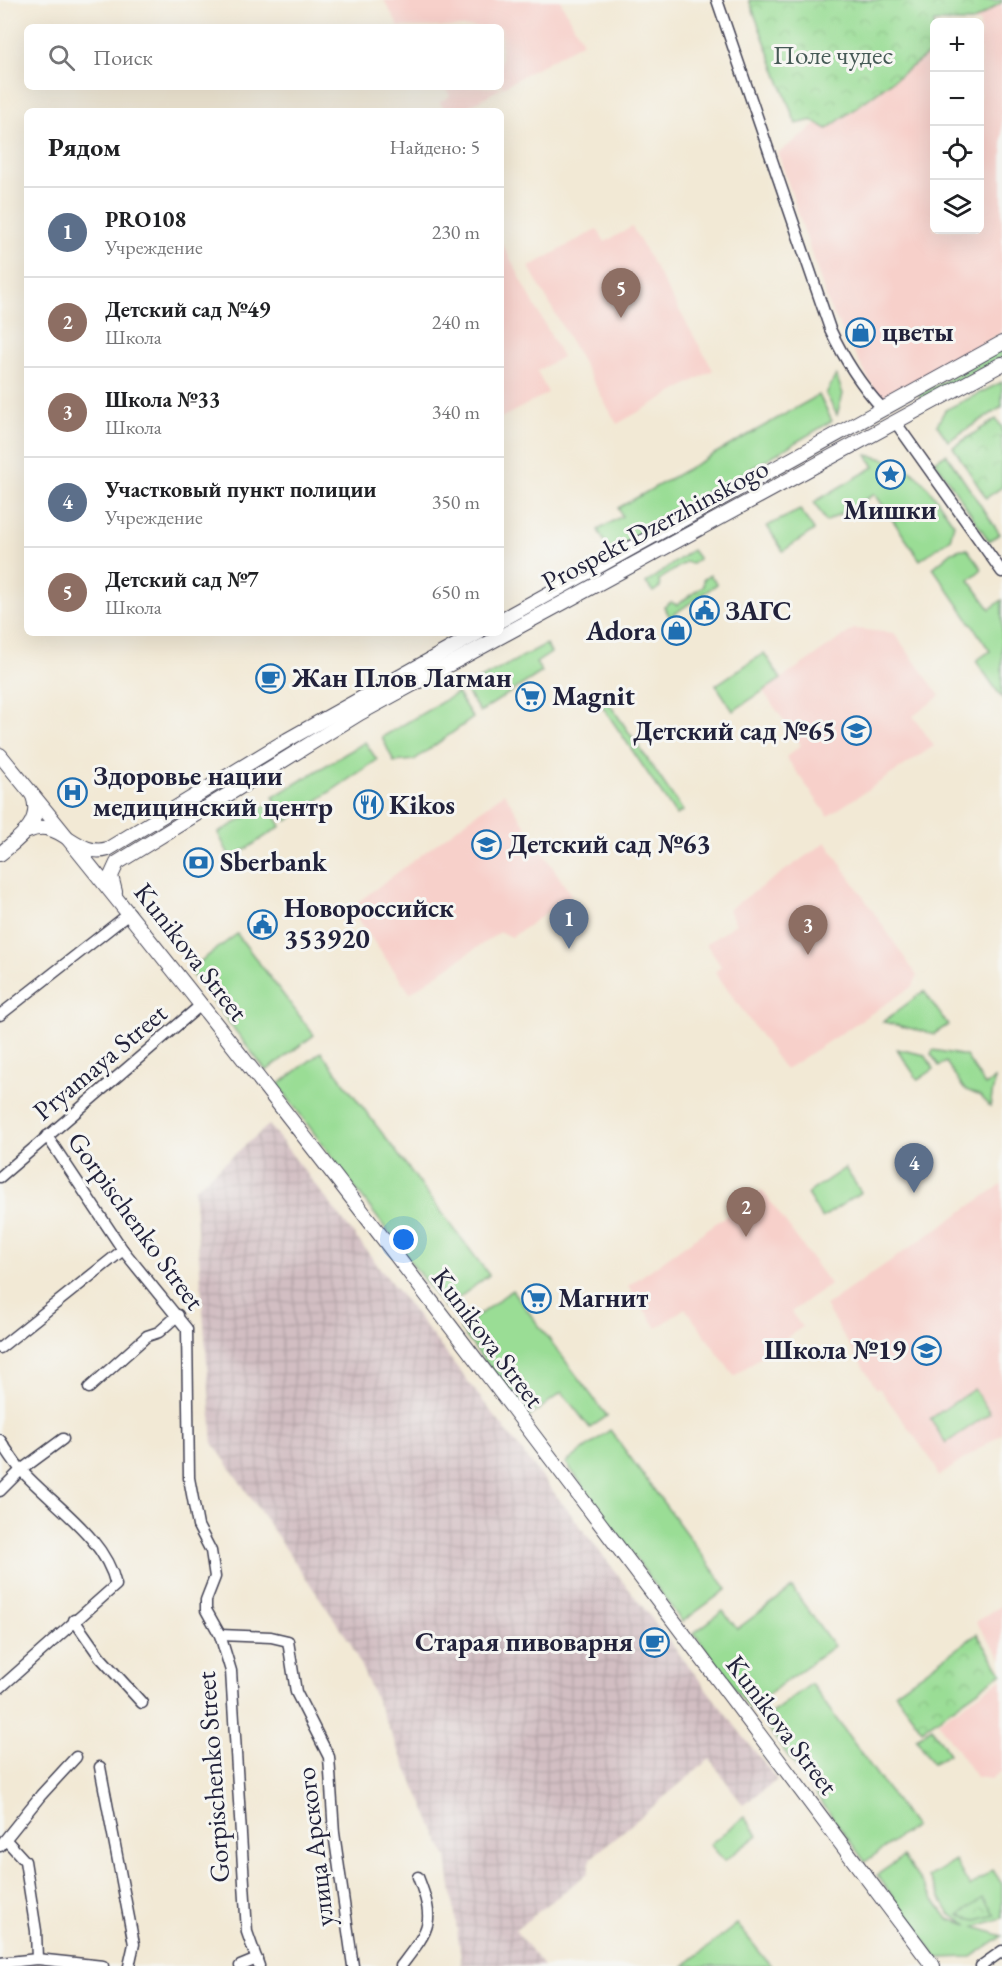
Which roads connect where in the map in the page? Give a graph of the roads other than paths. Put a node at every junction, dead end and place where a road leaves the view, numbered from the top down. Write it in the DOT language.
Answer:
graph roads {
  1 [pos="717,0"];
  2 [pos="1002,343"];
  3 [pos="1002,364"];
  4 [pos="882,408"];
  5 [pos="896,423"];
  6 [pos="1002,572"];
  7 [pos="504,618"];
  8 [pos="504,631"];
  9 [pos="473,636"];
  10 [pos="494,636"];
  11 [pos="357,708"];
  12 [pos="0,755"];
  13 [pos="32,794"];
  14 [pos="27,831"];
  15 [pos="69,839"];
  16 [pos="108,849"];
  17 [pos="0,855"];
  18 [pos="117,863"];
  19 [pos="95,868"];
  20 [pos="117,897"];
  21 [pos="130,913"];
  22 [pos="202,1005"];
  23 [pos="0,1015"];
  24 [pos="47,1136"];
  25 [pos="0,1178"];
  26 [pos="123,1250"];
  27 [pos="178,1315"];
  28 [pos="0,1348"];
  29 [pos="88,1388"];
  30 [pos="63,1439"];
  31 [pos="0,1440"];
  32 [pos="21,1470"];
  33 [pos="0,1491"];
  34 [pos="74,1620"];
  35 [pos="220,1635"];
  36 [pos="0,1688"];
  37 [pos="142,1703"];
  38 [pos="76,1757"];
  39 [pos="100,1767"];
  40 [pos="3,1843"];
  41 [pos="418,1877"];
  42 [pos="1002,1951"];
  43 [pos="37,1959"];
  44 [pos="0,1963"];
  45 [pos="258,1963"];
  46 [pos="103,1966"];
  47 [pos="129,1966"];
  48 [pos="240,1966"];
  49 [pos="353,1966"];
  50 [pos="401,1966"];
  51 [pos="933,1966"];
  52 [pos="981,1966"];
  1 -- 4 [label="street"];
  2 -- 4 [label="street, Prospekt Dzerzhinskogo"];
  3 -- 5 [label="street, Prospekt Dzerzhinskogo"];
  4 -- 5 [label="street"];
  4 -- 7 [label="street, Prospekt Dzerzhinskogo"];
  5 -- 6 [label="street"];
  5 -- 8 [label="street, Prospekt Dzerzhinskogo"];
  9 -- 11 [label="street, Prospekt Dzerzhinskogo"];
  10 -- 11 [label="street, Prospekt Dzerzhinskogo"];
  11 -- 16 [label="street, Prospekt Dzerzhinskogo"];
  11 -- 18 [label="street, Prospekt Dzerzhinskogo"];
  12 -- 13 [label="street, Kunikova Street"];
  13 -- 14 [label="street"];
  13 -- 15 [label="street, Kunikova Street"];
  14 -- 15 [label="street"];
  14 -- 17 [label="street"];
  15 -- 16 [label="street"];
  15 -- 19 [label="street, Kunikova Street"];
  16 -- 19 [label="street"];
  18 -- 19 [label="street"];
  18 -- 20 [label="street"];
  19 -- 20 [label="street, Kunikova Street"];
  20 -- 21 [label="street, Kunikova Street"];
  21 -- 22 [label="street, Kunikova Street"];
  21 -- 23 [label="street"];
  22 -- 24 [label="street, Pryamaya Street"];
  22 -- 51 [label="street, Kunikova Street"];
  24 -- 25 [label="street, Pryamaya Street"];
  24 -- 26 [label="street, Gorpischenko Street"];
  26 -- 27 [label="street, Gorpischenko Street"];
  26 -- 28 [label="street"];
  27 -- 29 [label="street"];
  27 -- 35 [label="street, Gorpischenko Street"];
  30 -- 32 [label="street"];
  31 -- 32 [label="street"];
  32 -- 33 [label="street"];
  32 -- 34 [label="street"];
  34 -- 36 [label="street"];
  34 -- 37 [label="street"];
  35 -- 45 [label="street, Gorpischenko Street"];
  35 -- 49 [label="street, улица Арского"];
  38 -- 40 [label="street"];
  39 -- 47 [label="street"];
  40 -- 43 [label="street"];
  41 -- 50 [label="street"];
  42 -- 52 [label="street"];
  43 -- 44 [label="street"];
  43 -- 46 [label="street"];
  45 -- 48 [label="street"];
}
